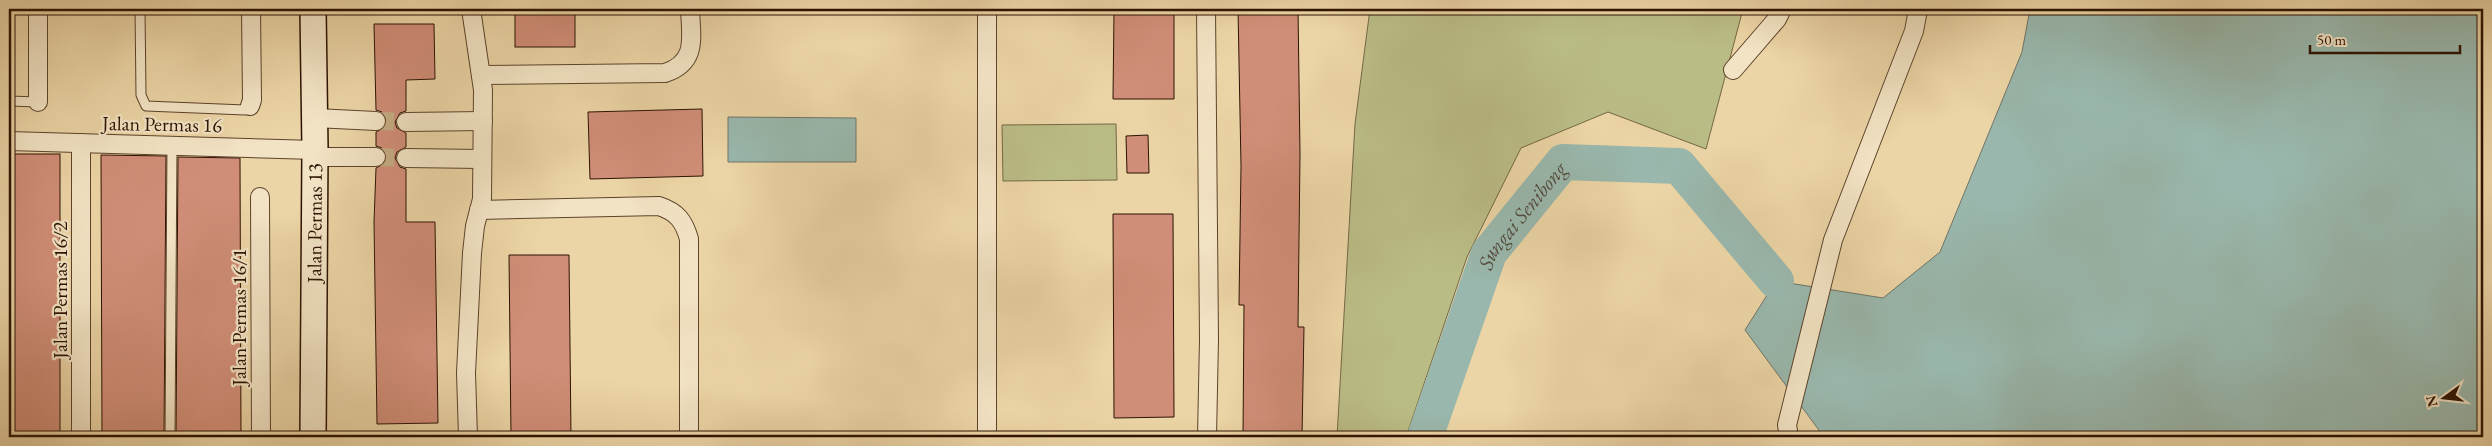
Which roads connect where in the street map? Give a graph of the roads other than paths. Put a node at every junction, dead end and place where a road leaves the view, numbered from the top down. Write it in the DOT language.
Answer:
graph roads {
  1 [pos="38,9"];
  2 [pos="140,9"];
  3 [pos="251,9"];
  4 [pos="313,9"];
  5 [pos="472,9"];
  6 [pos="690,9"];
  7 [pos="987,9"];
  8 [pos="1206,9"];
  9 [pos="1782,9"];
  10 [pos="1915,9"];
  11 [pos="1733,70"];
  12 [pos="481,75"];
  13 [pos="9,101"];
  14 [pos="38,102"];
  15 [pos="250,106"];
  16 [pos="315,118"];
  17 [pos="376,121"];
  18 [pos="482,121"];
  19 [pos="406,122"];
  20 [pos="9,141"];
  21 [pos="81,143"];
  22 [pos="172,146"];
  23 [pos="315,153"];
  24 [pos="376,157"];
  25 [pos="406,158"];
  26 [pos="482,159"];
  27 [pos="260,197"];
  28 [pos="479,210"];
  29 [pos="1788,431"];
  30 [pos="81,437"];
  31 [pos="170,437"];
  32 [pos="261,437"];
  33 [pos="313,437"];
  34 [pos="468,437"];
  35 [pos="689,437"];
  36 [pos="987,437"];
  37 [pos="1207,437"];
  1 -- 14 [label="street"];
  2 -- 15 [label="lane"];
  3 -- 15 [label="street"];
  4 -- 16 [label="main road, Jalan Permas 13"];
  5 -- 12 [label="street"];
  6 -- 12 [label="street"];
  7 -- 36 [label="street"];
  8 -- 37 [label="street"];
  9 -- 11 [label="street"];
  10 -- 29 [label="street"];
  12 -- 18 [label="street"];
  13 -- 14 [label="lane"];
  16 -- 17 [label="street"];
  16 -- 23 [label="main road, Jalan Permas 13"];
  18 -- 19 [label="street"];
  18 -- 26 [label="street"];
  20 -- 21 [label="street, Jalan Permas 16"];
  21 -- 22 [label="street, Jalan Permas 16"];
  21 -- 30 [label="street, Jalan Permas 16/2"];
  22 -- 23 [label="street, Jalan Permas 16"];
  22 -- 31 [label="lane"];
  23 -- 24 [label="street, Jalan Permas 16"];
  23 -- 33 [label="main road, Jalan Permas 13"];
  25 -- 26 [label="street"];
  26 -- 28 [label="street"];
  27 -- 32 [label="street, Jalan Permas 16/1"];
  28 -- 34 [label="street"];
  28 -- 35 [label="street"];
}
